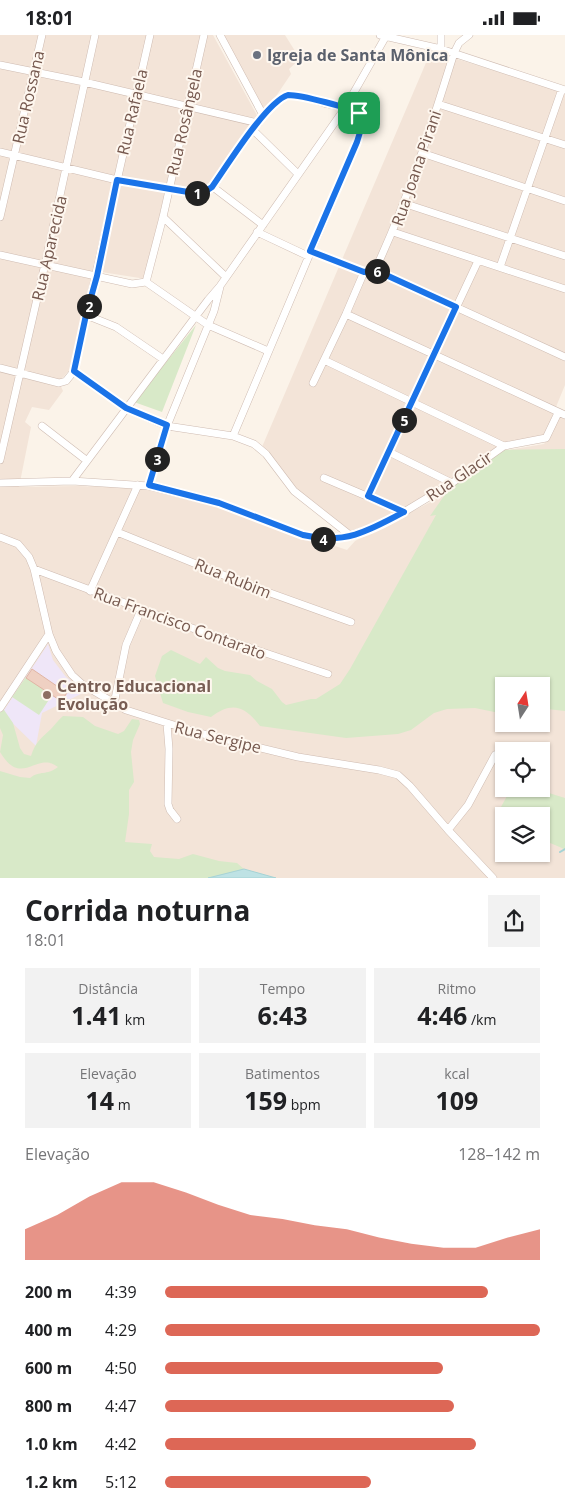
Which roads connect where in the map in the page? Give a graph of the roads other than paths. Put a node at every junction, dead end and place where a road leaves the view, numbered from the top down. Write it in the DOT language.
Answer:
graph roads {
  1 [pos="42,35"];
  2 [pos="95,35"];
  3 [pos="150,35"];
  4 [pos="204,35"];
  5 [pos="220,35"];
  6 [pos="441,35"];
  7 [pos="469,35"];
  8 [pos="383,36"];
  9 [pos="400,37"];
  10 [pos="441,49"];
  11 [pos="454,53"];
  12 [pos="0,65"];
  13 [pos="33,72"];
  14 [pos="84,82"];
  15 [pos="563,89"];
  16 [pos="136,94"];
  17 [pos="438,104"];
  18 [pos="188,106"];
  19 [pos="345,108"];
  20 [pos="263,115"];
  21 [pos="258,123"];
  22 [pos="253,130"];
  23 [pos="544,139"];
  24 [pos="565,145"];
  25 [pos="0,152"];
  26 [pos="422,153"];
  27 [pos="14,156"];
  28 [pos="67,168"];
  29 [pos="298,174"];
  30 [pos="117,180"];
  31 [pos="212,187"];
  32 [pos="527,188"];
  33 [pos="169,189"];
  34 [pos="565,201"];
  35 [pos="403,203"];
  36 [pos="0,217"];
  37 [pos="163,217"];
  38 [pos="263,225"];
  39 [pos="257,233"];
  40 [pos="393,233"];
  41 [pos="510,237"];
  42 [pos="309,254"];
  43 [pos="0,255"];
  44 [pos="565,256"];
  45 [pos="478,261"];
  46 [pos="46,264"];
  47 [pos="500,267"];
  48 [pos="375,270"];
  49 [pos="364,272"];
  50 [pos="97,276"];
  51 [pos="226,277"];
  52 [pos="146,281"];
  53 [pos="220,286"];
  54 [pos="565,289"];
  55 [pos="456,307"];
  56 [pos="346,314"];
  57 [pos="86,315"];
  58 [pos="195,317"];
  59 [pos="208,325"];
  60 [pos="268,351"];
  61 [pos="433,355"];
  62 [pos="565,357"];
  63 [pos="163,359"];
  64 [pos="324,360"];
  65 [pos="0,368"];
  66 [pos="74,371"];
  67 [pos="19,373"];
  68 [pos="313,383"];
  69 [pos="412,402"];
  70 [pos="126,408"];
  71 [pos="562,414"];
  72 [pos="167,425"];
  73 [pos="42,426"];
  74 [pos="233,436"];
  75 [pos="504,446"];
  76 [pos="389,452"];
  77 [pos="0,460"];
  78 [pos="86,460"];
  79 [pos="324,478"];
  80 [pos="72,481"];
  81 [pos="0,483"];
  82 [pos="452,483"];
  83 [pos="138,485"];
  84 [pos="149,485"];
  85 [pos="368,496"];
  86 [pos="404,512"];
  87 [pos="117,532"];
  88 [pos="351,536"];
  89 [pos="0,537"];
  90 [pos="34,569"];
  91 [pos="90,591"];
  92 [pos="141,610"];
  93 [pos="351,622"];
  94 [pos="49,634"];
  95 [pos="328,674"];
  96 [pos="114,704"];
  97 [pos="0,708"];
  98 [pos="167,724"];
  99 [pos="495,755"];
  100 [pos="177,819"];
  101 [pos="448,830"];
  102 [pos="493,878"];
  1 -- 13 [label="street, Rua Rossana"];
  2 -- 14 [label="street, Rua Aparecida"];
  3 -- 16 [label="street, Rua Rafaela"];
  4 -- 18 [label="street, Rua Rosângela"];
  5 -- 20 [label="street"];
  6 -- 10 [label="street"];
  7 -- 11 [label="street"];
  8 -- 9 [label="street"];
  8 -- 19 [label="street"];
  9 -- 10 [label="street"];
  10 -- 11 [label="street"];
  11 -- 15 [label="street"];
  11 -- 17 [label="street, Rua Joana Pirani"];
  12 -- 13 [label="street"];
  13 -- 14 [label="street"];
  13 -- 27 [label="street, Rua Rossana"];
  14 -- 16 [label="street"];
  14 -- 28 [label="street, Rua Aparecida"];
  15 -- 23 [label="street"];
  16 -- 18 [label="street"];
  16 -- 30 [label="street, Rua Rafaela"];
  17 -- 23 [label="street"];
  17 -- 26 [label="street, Rua Joana Pirani"];
  18 -- 21 [label="street"];
  18 -- 33 [label="street, Rua Rosângela"];
  19 -- 20 [label="street"];
  19 -- 29 [label="street"];
  19 -- 42 [label="street"];
  20 -- 21 [label="street"];
  21 -- 22 [label="street"];
  22 -- 29 [label="street"];
  22 -- 31 [label="street"];
  23 -- 24 [label="street"];
  23 -- 32 [label="street"];
  25 -- 27 [label="street"];
  26 -- 32 [label="street"];
  26 -- 35 [label="street, Rua Joana Pirani"];
  27 -- 28 [label="street"];
  27 -- 36 [label="street, Rua Rossana"];
  28 -- 30 [label="street"];
  28 -- 46 [label="street, Rua Aparecida"];
  29 -- 38 [label="street"];
  30 -- 33 [label="street"];
  30 -- 50 [label="street, Rua Rafaela"];
  31 -- 33 [label="street"];
  31 -- 38 [label="street"];
  32 -- 34 [label="street"];
  32 -- 41 [label="street"];
  33 -- 37 [label="street, Rua Rosângela"];
  35 -- 40 [label="street, Rua Joana Pirani"];
  35 -- 41 [label="street"];
  37 -- 51 [label="street"];
  37 -- 52 [label="street, Rua Rosângela"];
  38 -- 39 [label="street"];
  39 -- 42 [label="street"];
  39 -- 51 [label="street"];
  40 -- 45 [label="street"];
  40 -- 48 [label="street, Rua Joana Pirani"];
  41 -- 44 [label="street"];
  41 -- 47 [label="street"];
  42 -- 49 [label="street"];
  42 -- 60 [label="street"];
  43 -- 46 [label="street"];
  45 -- 47 [label="street"];
  45 -- 55 [label="street"];
  46 -- 50 [label="street"];
  46 -- 67 [label="street, Rua Aparecida"];
  47 -- 54 [label="street"];
  48 -- 49 [label="street"];
  48 -- 55 [label="street"];
  49 -- 56 [label="street"];
  50 -- 52 [label="street"];
  50 -- 57 [label="street, Rua Rafaela"];
  51 -- 53 [label="street"];
  52 -- 58 [label="street"];
  53 -- 58 [label="street"];
  53 -- 59 [label="street"];
  55 -- 61 [label="street"];
  55 -- 62 [label="street"];
  56 -- 61 [label="street"];
  56 -- 64 [label="street"];
  57 -- 63 [label="street"];
  57 -- 66 [label="street, Rua Rafaela"];
  58 -- 59 [label="street"];
  58 -- 63 [label="street"];
  59 -- 60 [label="street"];
  59 -- 72 [label="street"];
  60 -- 74 [label="street"];
  61 -- 69 [label="street"];
  61 -- 71 [label="street"];
  63 -- 70 [label="street"];
  64 -- 68 [label="street"];
  64 -- 69 [label="street"];
  65 -- 67 [label="street"];
  66 -- 67 [label="street"];
  66 -- 70 [label="street"];
  67 -- 77 [label="street, Rua Aparecida"];
  69 -- 75 [label="street"];
  69 -- 76 [label="street"];
  70 -- 72 [label="street"];
  70 -- 78 [label="street"];
  71 -- 75 [label="street, Rua Glacir"];
  72 -- 74 [label="street"];
  72 -- 84 [label="street"];
  73 -- 78 [label="street"];
  74 -- 88 [label="street"];
  75 -- 82 [label="street, Rua Glacir"];
  76 -- 82 [label="street"];
  76 -- 85 [label="street"];
  78 -- 80 [label="street"];
  79 -- 85 [label="street"];
  80 -- 81 [label="street, Rua Glacir"];
  80 -- 83 [label="street, Rua Glacir"];
  82 -- 86 [label="street, Rua Glacir"];
  83 -- 84 [label="street, Rua Glacir"];
  83 -- 87 [label="street"];
  84 -- 88 [label="street, Rua Glacir"];
  85 -- 86 [label="street"];
  86 -- 88 [label="street, Rua Glacir"];
  87 -- 91 [label="street"];
  87 -- 93 [label="street, Rua Rubim"];
  89 -- 90 [label="street, Rua Sergipe"];
  90 -- 91 [label="street, Rua Francisco Contarato"];
  90 -- 94 [label="street, Rua Sergipe"];
  91 -- 92 [label="street, Rua Francisco Contarato"];
  92 -- 95 [label="street, Rua Francisco Contarato"];
  92 -- 96 [label="street"];
  94 -- 96 [label="street, Rua Sergipe"];
  94 -- 97 [label="street"];
  96 -- 98 [label="street, Rua Sergipe"];
  98 -- 100 [label="street"];
  98 -- 101 [label="street, Rua Sergipe"];
  99 -- 101 [label="street"];
  101 -- 102 [label="street, Rua Sergipe"];
}
